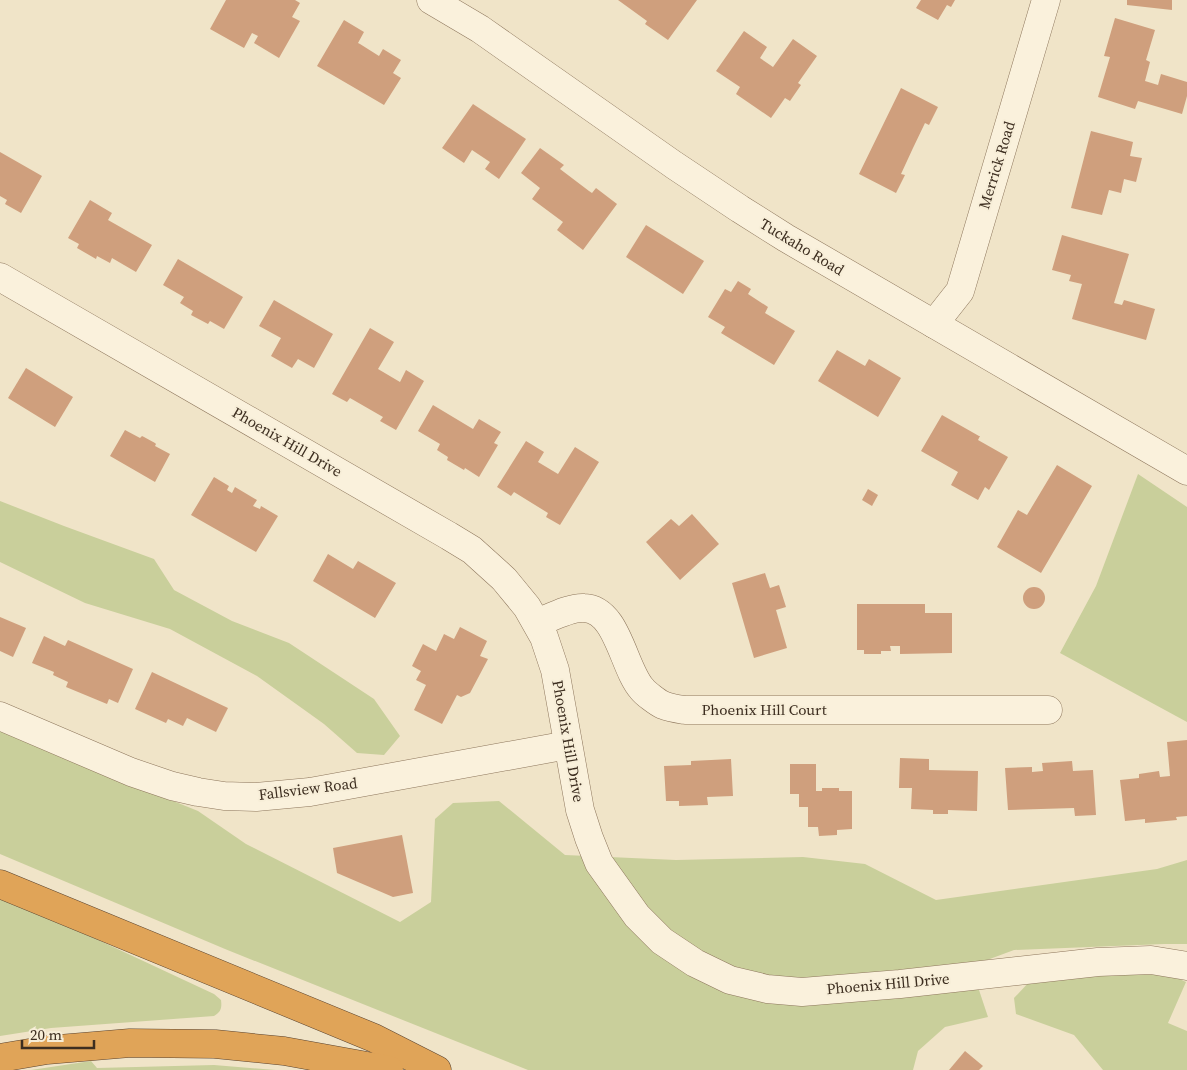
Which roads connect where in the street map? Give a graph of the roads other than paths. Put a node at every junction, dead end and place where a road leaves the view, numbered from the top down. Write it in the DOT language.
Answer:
graph roads {
  1 [pos="431,0"];
  2 [pos="1046,0"];
  3 [pos="0,277"];
  4 [pos="934,324"];
  5 [pos="1187,471"];
  6 [pos="537,623"];
  7 [pos="1048,710"];
  8 [pos="0,716"];
  9 [pos="568,746"];
  10 [pos="0,884"];
  11 [pos="1187,966"];
  12 [pos="0,1058"];
  13 [pos="389,1070"];
  14 [pos="437,1070"];
  1 -- 4 [label="street, Tuckaho Road"];
  2 -- 4 [label="street, Merrick Road"];
  3 -- 6 [label="street, Phoenix Hill Drive"];
  4 -- 5 [label="street, Tuckaho Road"];
  6 -- 7 [label="street, Phoenix Hill Court"];
  6 -- 9 [label="street, Phoenix Hill Drive"];
  8 -- 9 [label="street, Fallsview Road"];
  9 -- 11 [label="street, Phoenix Hill Drive"];
  10 -- 14 [label="highway"];
  12 -- 13 [label="highway"];
}
